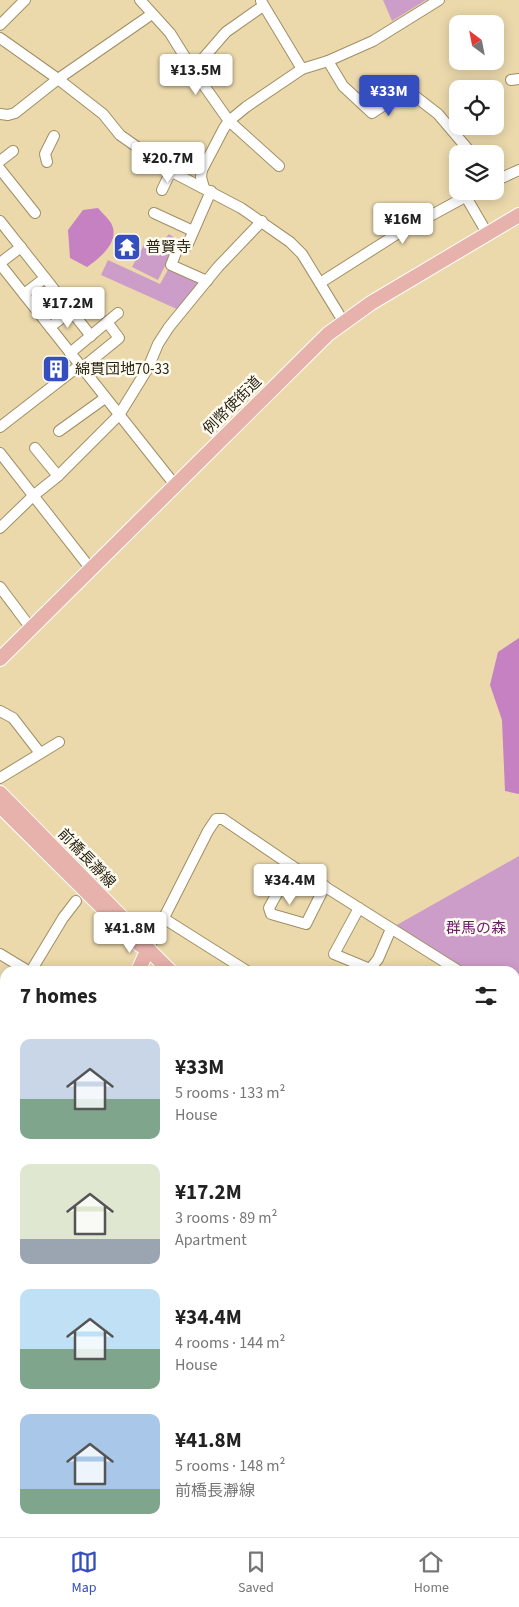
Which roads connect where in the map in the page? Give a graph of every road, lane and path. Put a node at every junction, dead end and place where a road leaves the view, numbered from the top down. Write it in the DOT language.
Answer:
graph roads {
  1 [pos="25,0"];
  2 [pos="140,0"];
  3 [pos="439,0"];
  4 [pos="262,3"];
  5 [pos="152,14"];
  6 [pos="0,25"];
  7 [pos="0,38"];
  8 [pos="328,61"];
  9 [pos="302,69"];
  10 [pos="193,70"];
  11 [pos="58,79"];
  12 [pos="0,114"];
  13 [pos="229,121"];
  14 [pos="54,136"];
  15 [pos="464,145"];
  16 [pos="13,151"];
  17 [pos="0,161"];
  18 [pos="47,162"];
  19 [pos="279,166"];
  20 [pos="0,169"];
  21 [pos="519,170"];
  22 [pos="171,171"];
  23 [pos="504,177"];
  24 [pos="162,190"];
  25 [pos="207,190"];
  26 [pos="460,200"];
  27 [pos="468,200"];
  28 [pos="35,213"];
  29 [pos="154,213"];
  30 [pos="519,215"];
  31 [pos="0,221"];
  32 [pos="262,221"];
  33 [pos="193,232"];
  34 [pos="487,233"];
  35 [pos="21,247"];
  36 [pos="0,263"];
  37 [pos="45,278"];
  38 [pos="207,281"];
  39 [pos="320,283"];
  40 [pos="24,294"];
  41 [pos="71,311"];
  42 [pos="118,312"];
  43 [pos="344,321"];
  44 [pos="107,322"];
  45 [pos="50,327"];
  46 [pos="91,336"];
  47 [pos="70,353"];
  48 [pos="81,367"];
  49 [pos="105,398"];
  50 [pos="119,415"];
  51 [pos="0,427"];
  52 [pos="59,431"];
  53 [pos="35,448"];
  54 [pos="0,452"];
  55 [pos="58,476"];
  56 [pos="175,485"];
  57 [pos="33,496"];
  58 [pos="0,528"];
  59 [pos="90,568"];
  60 [pos="0,587"];
  61 [pos="30,627"];
  62 [pos="0,659"];
  63 [pos="0,711"];
  64 [pos="59,742"];
  65 [pos="40,753"];
  66 [pos="0,778"];
  67 [pos="0,793"];
  68 [pos="0,806"];
  69 [pos="292,866"];
  70 [pos="325,886"];
  71 [pos="76,901"];
  72 [pos="359,908"];
  73 [pos="164,918"];
  74 [pos="391,929"];
  75 [pos="148,949"];
  76 [pos="0,954"];
  77 [pos="20,966"];
  78 [pos="32,966"];
  79 [pos="140,966"];
  80 [pos="165,966"];
  81 [pos="239,966"];
  82 [pos="363,966"];
  83 [pos="372,966"];
  84 [pos="451,966"];
  1 -- 6 [label="street"];
  2 -- 5 [label="street"];
  3 -- 8 [label="street"];
  4 -- 9 [label="street"];
  4 -- 10 [label="street"];
  5 -- 10 [label="street"];
  5 -- 11 [label="street"];
  7 -- 11 [label="street"];
  8 -- 9 [label="street"];
  8 -- 15 [label="street"];
  9 -- 13 [label="street"];
  10 -- 13 [label="street"];
  11 -- 12 [label="street"];
  11 -- 22 [label="street"];
  13 -- 19 [label="street"];
  13 -- 25 [label="street"];
  14 -- 18 [label="street"];
  16 -- 17 [label="street"];
  20 -- 28 [label="street"];
  21 -- 23 [label="street"];
  22 -- 24 [label="street"];
  22 -- 25 [label="street"];
  25 -- 32 [label="street"];
  25 -- 33 [label="street"];
  26 -- 39 [label="street"];
  27 -- 34 [label="street"];
  29 -- 33 [label="street"];
  30 -- 34 [label="main road, 例幣使街道"];
  31 -- 35 [label="street"];
  32 -- 38 [label="street"];
  32 -- 39 [label="street"];
  33 -- 38 [label="street"];
  34 -- 43 [label="main road, 例幣使街道"];
  35 -- 36 [label="street"];
  35 -- 37 [label="street"];
  36 -- 40 [label="street"];
  37 -- 40 [label="street"];
  37 -- 41 [label="street"];
  38 -- 50 [label="street"];
  39 -- 43 [label="street"];
  40 -- 45 [label="street"];
  41 -- 45 [label="street"];
  41 -- 46 [label="street"];
  42 -- 44 [label="street"];
  43 -- 56 [label="main road, 例幣使街道"];
  44 -- 46 [label="street"];
  44 -- 48 [label="street"];
  45 -- 47 [label="street"];
  46 -- 47 [label="street"];
  47 -- 48 [label="street"];
  48 -- 49 [label="street"];
  48 -- 51 [label="street"];
  49 -- 50 [label="street"];
  49 -- 52 [label="street"];
  50 -- 55 [label="street"];
  50 -- 56 [label="street"];
  53 -- 55 [label="street"];
  54 -- 57 [label="street"];
  55 -- 57 [label="street"];
  56 -- 59 [label="main road, 例幣使街道"];
  57 -- 58 [label="street"];
  57 -- 59 [label="street"];
  59 -- 61 [label="main road, 例幣使街道"];
  60 -- 61 [label="street"];
  61 -- 62 [label="main road, 例幣使街道"];
  63 -- 65 [label="street"];
  64 -- 65 [label="street"];
  65 -- 66 [label="street"];
  67 -- 75 [label="main road, 前橋長瀞線"];
  68 -- 75 [label="main road, 前橋長瀞線"];
  69 -- 70 [label="street"];
  69 -- 70 [label="street"];
  69 -- 73 [label="street"];
  70 -- 72 [label="street"];
  71 -- 78 [label="street"];
  72 -- 74 [label="street"];
  72 -- 82 [label="street"];
  73 -- 75 [label="street"];
  73 -- 81 [label="street"];
  74 -- 83 [label="street"];
  74 -- 84 [label="street"];
  75 -- 79 [label="main road"];
  75 -- 80 [label="main road, 前橋長瀞線"];
  76 -- 77 [label="street"];
}
